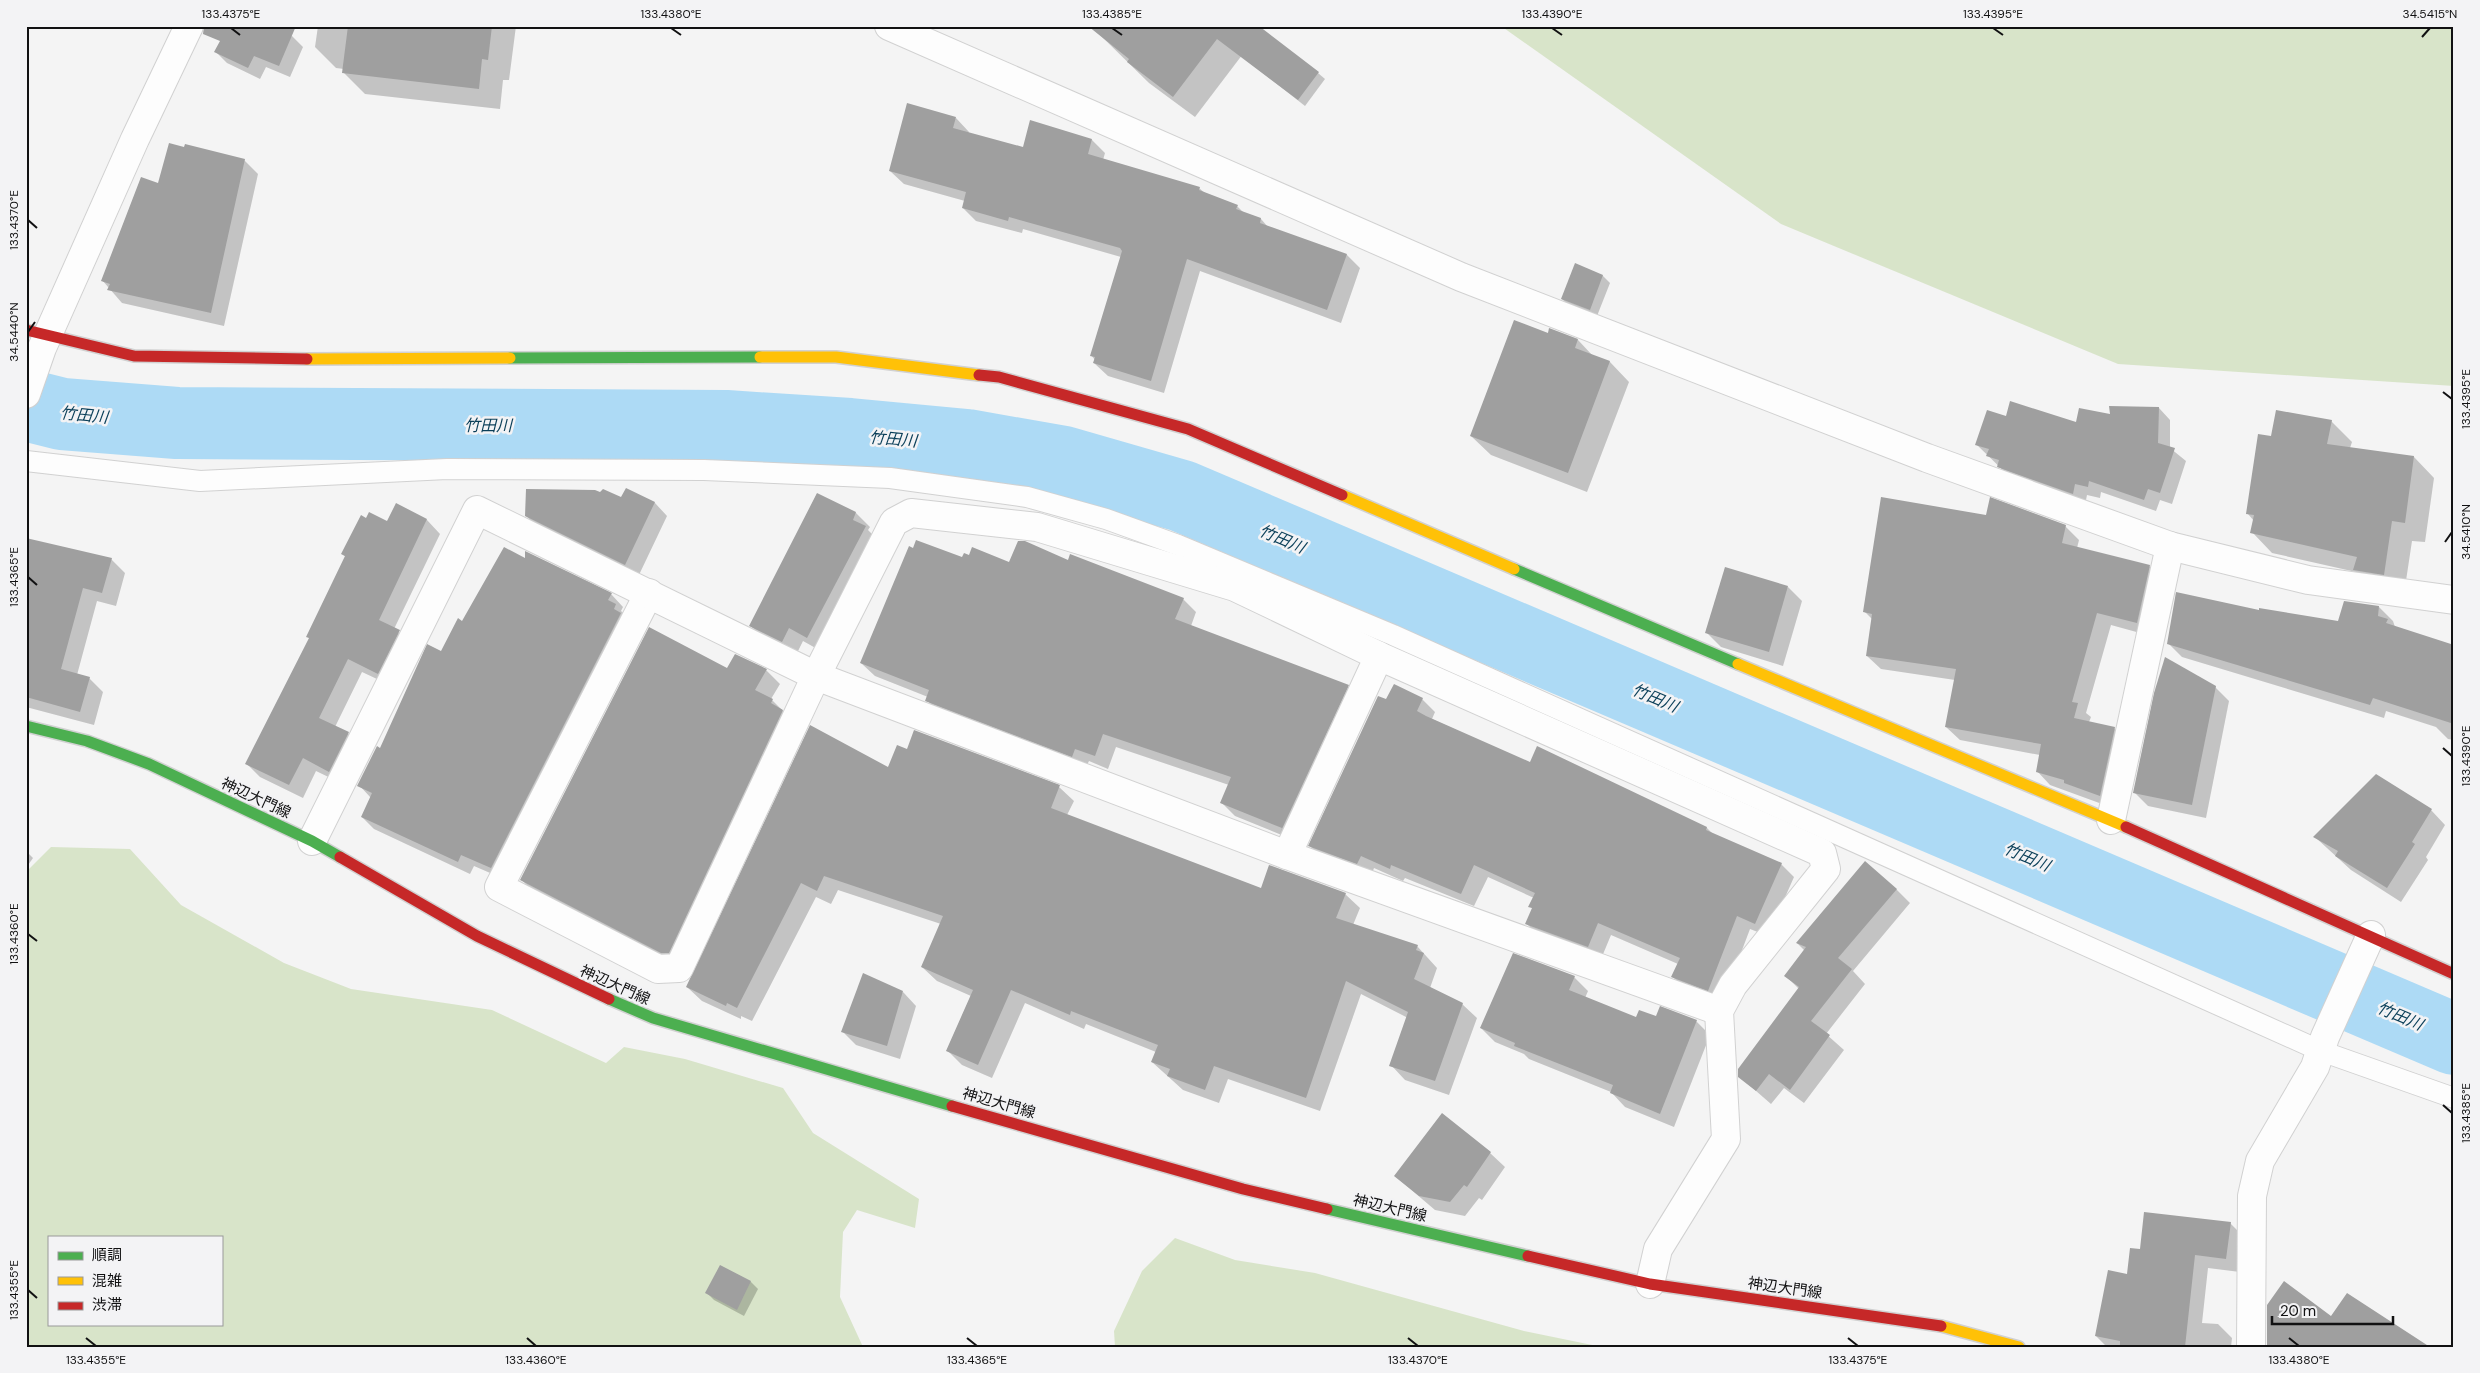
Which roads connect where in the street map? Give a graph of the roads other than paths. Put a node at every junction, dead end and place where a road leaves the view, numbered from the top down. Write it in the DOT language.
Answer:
graph roads {
  1 [pos="189,26"];
  2 [pos="889,26"];
  3 [pos="38,337"];
  4 [pos="26,394"];
  5 [pos="26,461"];
  6 [pos="2170,546"];
  7 [pos="649,593"];
  8 [pos="2454,600"];
  9 [pos="1380,656"];
  10 [pos="816,676"];
  11 [pos="26,726"];
  12 [pos="2111,820"];
  13 [pos="312,841"];
  14 [pos="1288,855"];
  15 [pos="2368,940"];
  16 [pos="2454,974"];
  17 [pos="1719,1010"];
  18 [pos="2323,1044"];
  19 [pos="2454,1098"];
  20 [pos="1650,1284"];
  21 [pos="2018,1347"];
  22 [pos="2251,1347"];
  1 -- 3 [label="street"];
  2 -- 6 [label="street"];
  3 -- 4 [label="street"];
  3 -- 12 [label="street"];
  5 -- 18 [label="lane"];
  6 -- 8 [label="street"];
  6 -- 12 [label="street"];
  7 -- 10 [label="street"];
  7 -- 10 [label="street"];
  7 -- 13 [label="street"];
  9 -- 10 [label="street"];
  9 -- 14 [label="street"];
  9 -- 17 [label="street"];
  10 -- 14 [label="street"];
  11 -- 13 [label="street, 神辺大門線"];
  12 -- 15 [label="street"];
  13 -- 20 [label="street, 神辺大門線"];
  14 -- 17 [label="street"];
  15 -- 16 [label="street"];
  15 -- 18 [label="street"];
  17 -- 20 [label="street"];
  18 -- 19 [label="lane"];
  18 -- 22 [label="street"];
  20 -- 21 [label="street, 神辺大門線"];
}
